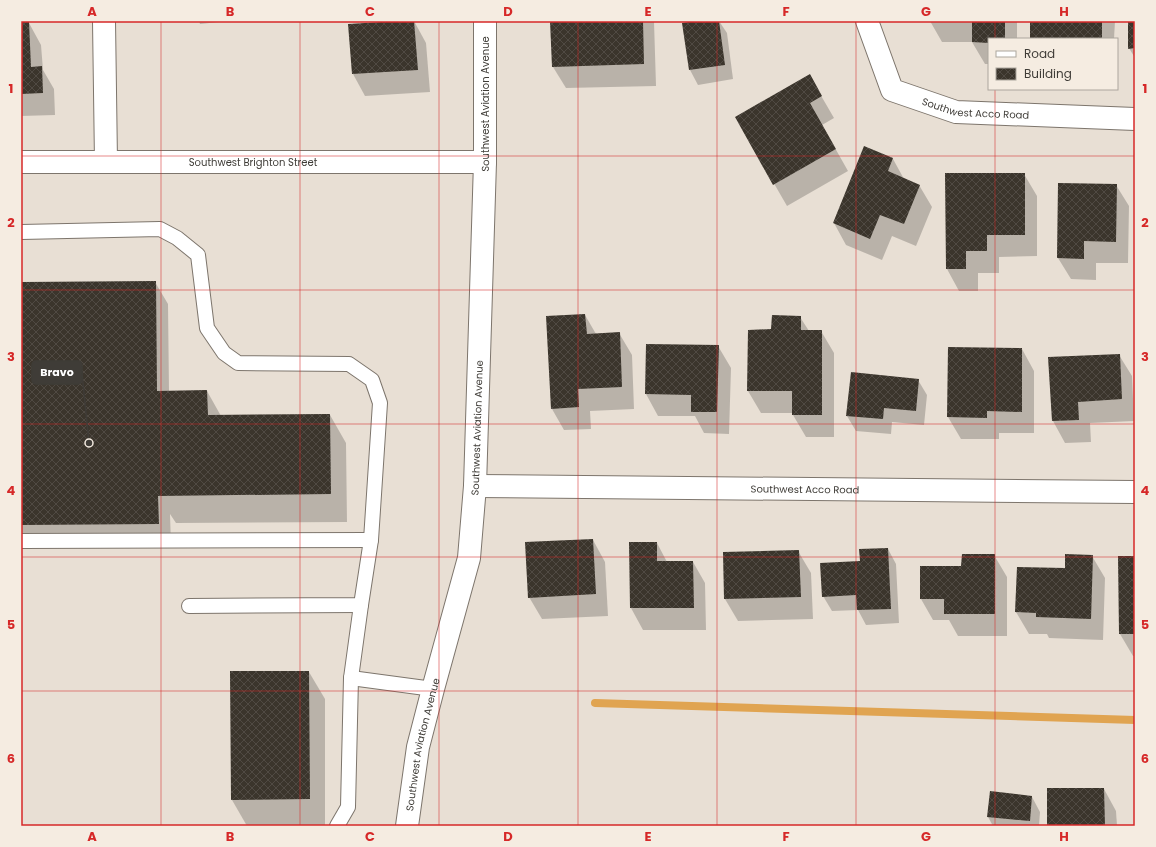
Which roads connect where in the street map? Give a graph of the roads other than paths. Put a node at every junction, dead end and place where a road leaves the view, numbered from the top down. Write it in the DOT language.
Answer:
graph roads {
  1 [pos="104,21"];
  2 [pos="485,21"];
  3 [pos="867,21"];
  4 [pos="1135,119"];
  5 [pos="21,162"];
  6 [pos="106,162"];
  7 [pos="485,162"];
  8 [pos="21,232"];
  9 [pos="475,486"];
  10 [pos="1135,492"];
  11 [pos="371,540"];
  12 [pos="21,541"];
  13 [pos="361,605"];
  14 [pos="189,606"];
  15 [pos="350,678"];
  16 [pos="433,690"];
  17 [pos="337,826"];
  18 [pos="407,826"];
  1 -- 6 [label="street"];
  2 -- 7 [label="street, Southwest Aviation Avenue"];
  3 -- 4 [label="street, Southwest Acco Road"];
  5 -- 6 [label="street, Southwest Brighton Street"];
  6 -- 7 [label="street, Southwest Brighton Street"];
  7 -- 9 [label="street, Southwest Aviation Avenue"];
  8 -- 11 [label="lane"];
  9 -- 10 [label="street, Southwest Acco Road"];
  9 -- 16 [label="street, Southwest Aviation Avenue"];
  11 -- 12 [label="lane"];
  11 -- 13 [label="lane"];
  13 -- 14 [label="lane"];
  13 -- 15 [label="lane"];
  15 -- 16 [label="lane"];
  15 -- 17 [label="lane"];
  16 -- 18 [label="street, Southwest Aviation Avenue"];
}
